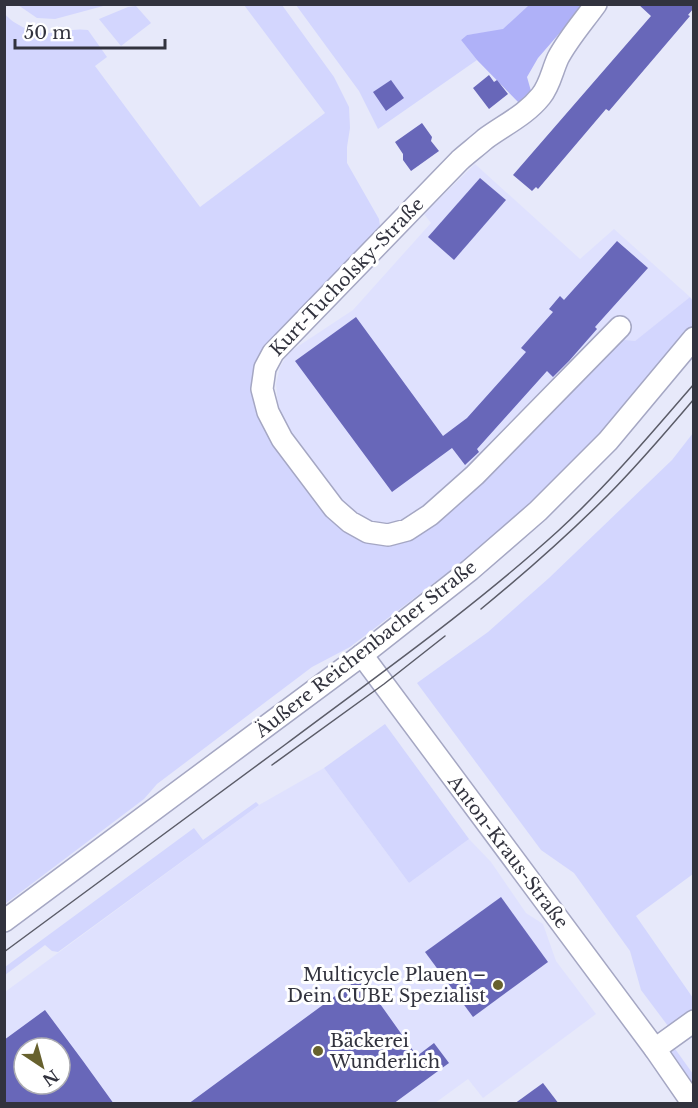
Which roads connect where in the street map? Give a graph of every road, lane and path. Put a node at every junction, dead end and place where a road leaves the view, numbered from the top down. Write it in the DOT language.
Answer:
graph roads {
  1 [pos="596,4"];
  2 [pos="620,327"];
  3 [pos="693,338"];
  4 [pos="362,655"];
  5 [pos="4,921"];
  6 [pos="693,1021"];
  7 [pos="655,1049"];
  8 [pos="693,1104"];
  1 -- 2 [label="street, Kurt-Tucholsky-Straße"];
  3 -- 4 [label="street, Äußere Reichenbacher Straße"];
  4 -- 5 [label="street, Äußere Reichenbacher Straße"];
  4 -- 7 [label="street, Anton-Kraus-Straße"];
  6 -- 7 [label="street"];
  7 -- 8 [label="street, Anton-Kraus-Straße"];
}
